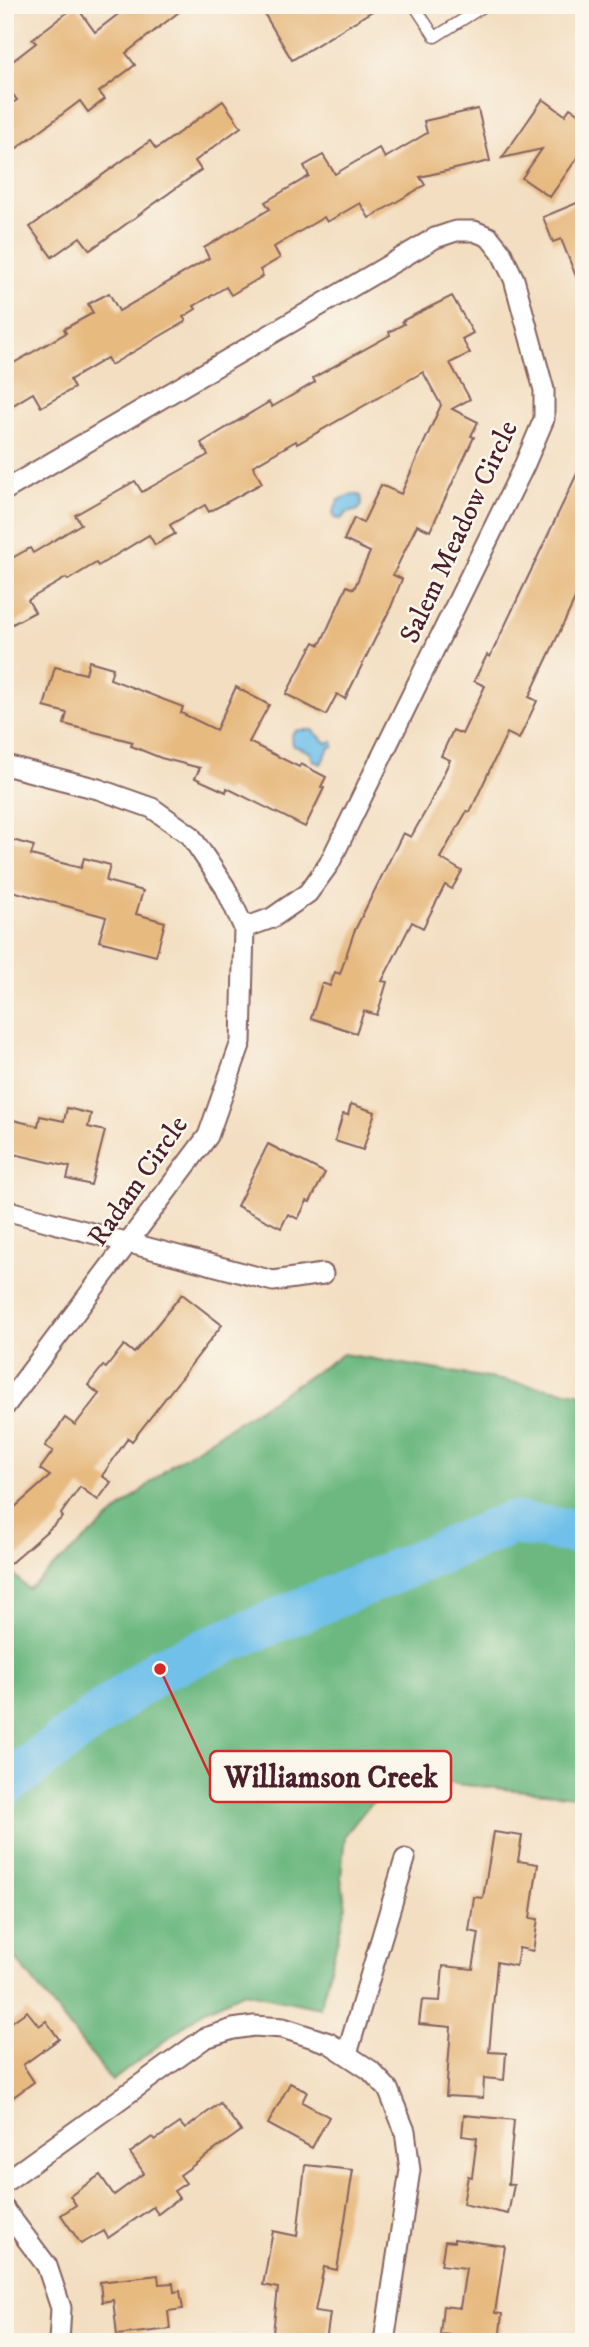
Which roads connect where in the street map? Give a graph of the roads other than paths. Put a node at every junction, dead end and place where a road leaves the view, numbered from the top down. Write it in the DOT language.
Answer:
graph roads {
  1 [pos="414,5"];
  2 [pos="486,5"];
  3 [pos="5,490"];
  4 [pos="5,765"];
  5 [pos="244,928"];
  6 [pos="5,1210"];
  7 [pos="129,1244"];
  8 [pos="323,1274"];
  9 [pos="5,1406"];
  10 [pos="405,1859"];
  11 [pos="347,2054"];
  12 [pos="5,2182"];
  13 [pos="5,2210"];
  14 [pos="59,2342"];
  15 [pos="384,2342"];
  1 -- 2 [label="lane"];
  3 -- 5 [label="street, Salem Meadow Circle"];
  4 -- 5 [label="street, Radam Circle"];
  5 -- 7 [label="street, Radam Circle"];
  6 -- 7 [label="street"];
  7 -- 8 [label="street"];
  7 -- 9 [label="street, Radam Circle"];
  10 -- 11 [label="street"];
  11 -- 12 [label="street"];
  11 -- 15 [label="street"];
  13 -- 14 [label="street"];
}
